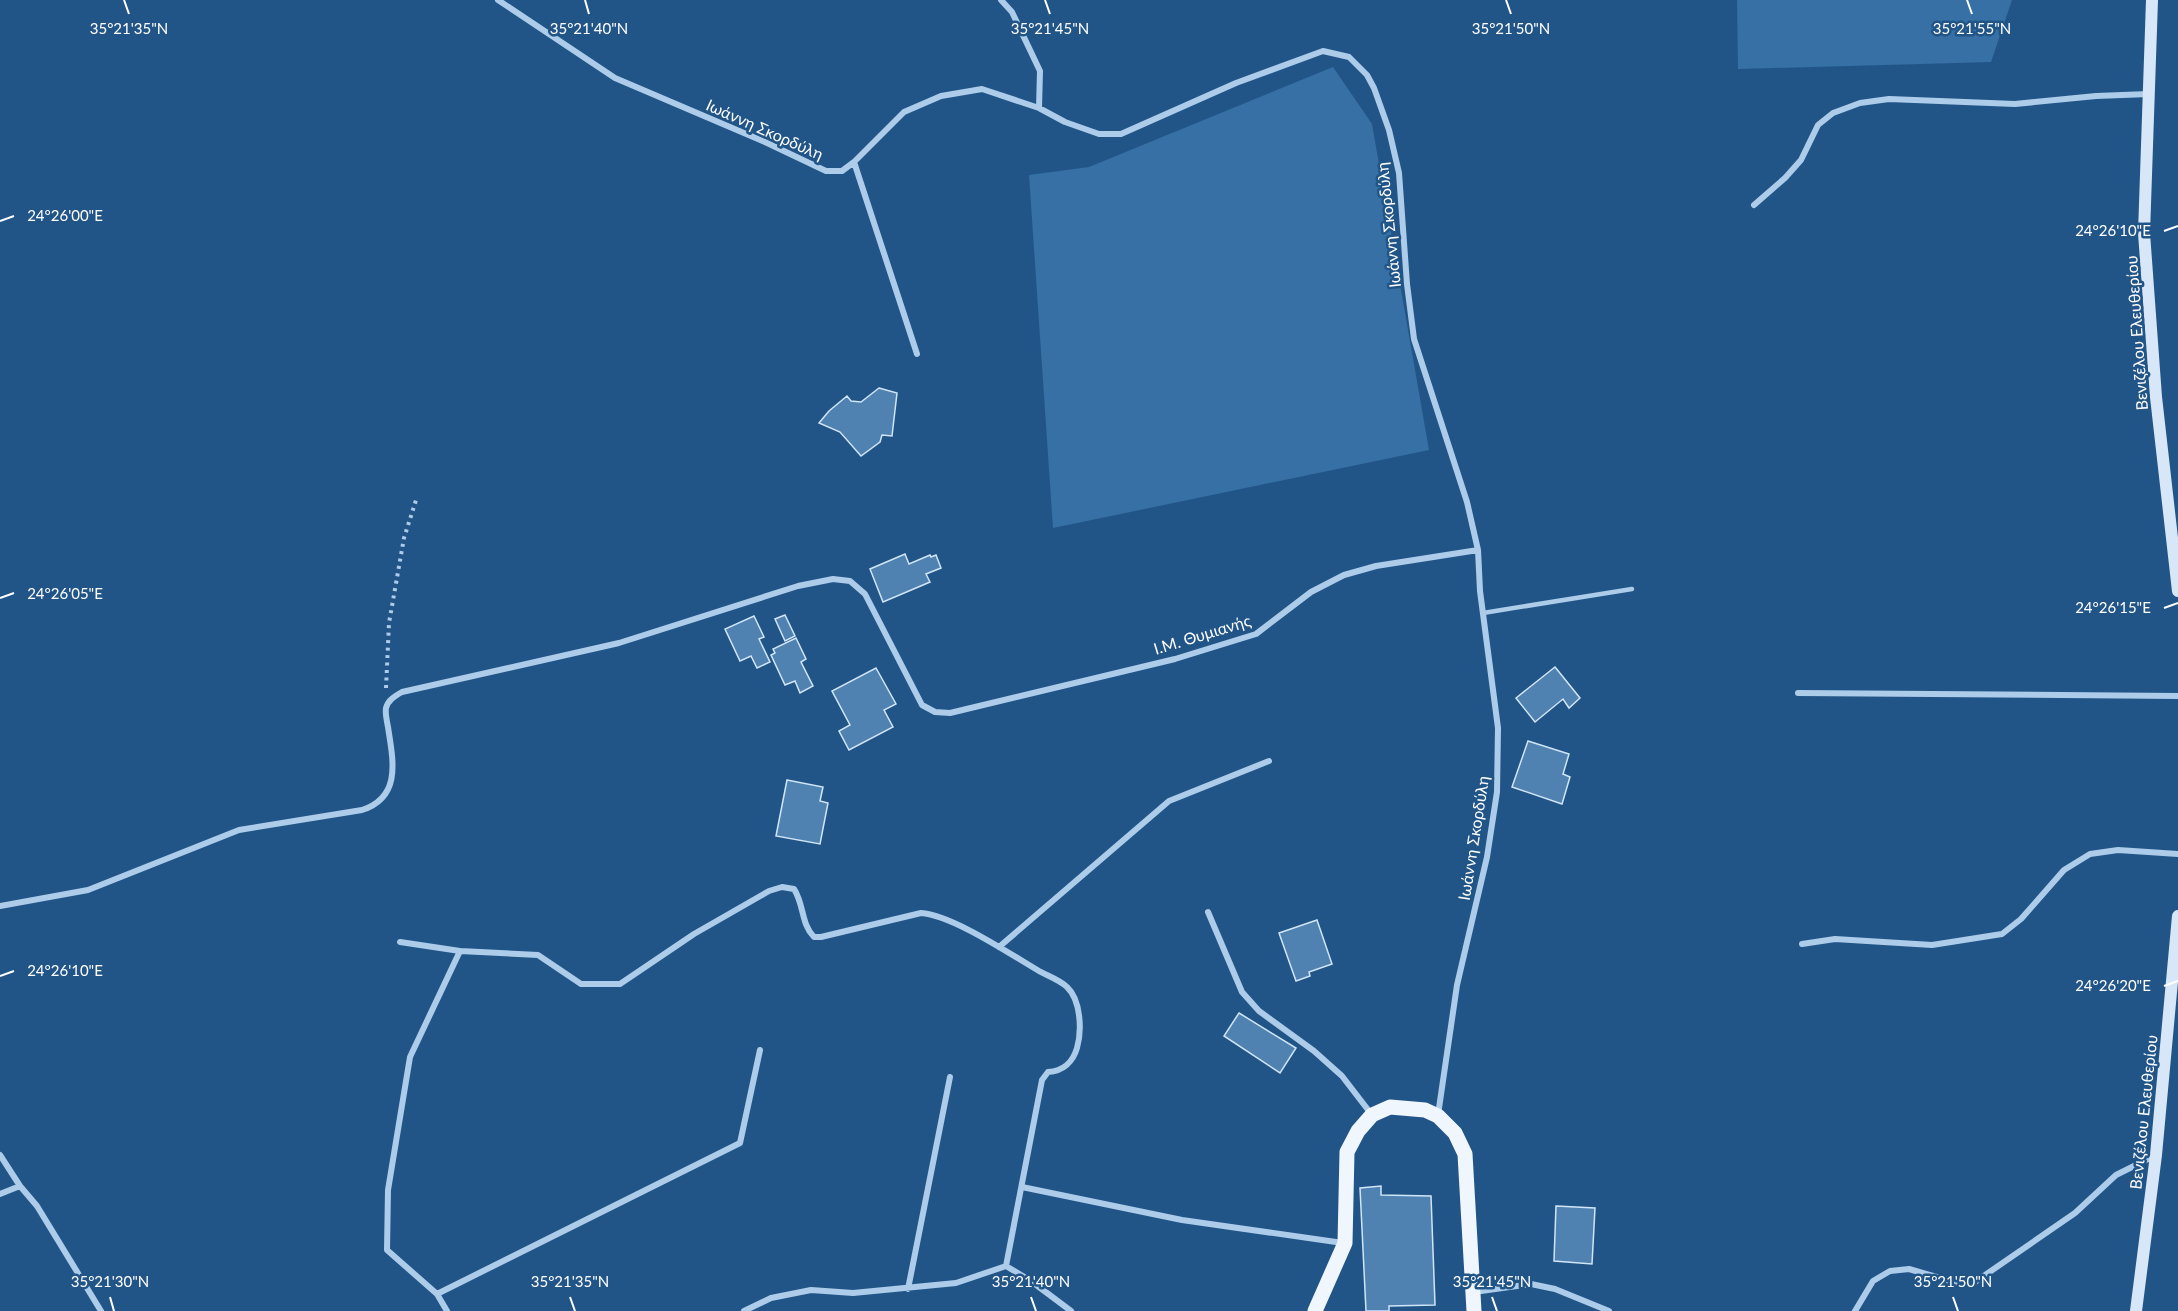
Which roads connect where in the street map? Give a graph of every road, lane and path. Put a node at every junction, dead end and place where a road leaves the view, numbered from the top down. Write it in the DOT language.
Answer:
graph roads {
  1 [pos="498,0"];
  2 [pos="1001,0"];
  3 [pos="2152,0"];
  4 [pos="2150,94"];
  5 [pos="1040,108"];
  6 [pos="854,162"];
  7 [pos="1754,205"];
  8 [pos="916,354"];
  9 [pos="417,497"];
  10 [pos="1478,550"];
  11 [pos="1632,589"];
  12 [pos="2178,591"];
  13 [pos="1483,613"];
  14 [pos="1798,693"];
  15 [pos="2178,696"];
  16 [pos="386,709"];
  17 [pos="1269,761"];
  18 [pos="2178,854"];
  19 [pos="0,906"];
  20 [pos="1208,912"];
  21 [pos="2178,916"];
  22 [pos="400,942"];
  23 [pos="1802,944"];
  24 [pos="999,947"];
  25 [pos="460,951"];
  26 [pos="760,1050"];
  27 [pos="950,1077"];
  28 [pos="1372,1115"];
  29 [pos="1438,1116"];
  30 [pos="0,1155"];
  31 [pos="2156,1155"];
  32 [pos="20,1186"];
  33 [pos="1022,1187"];
  34 [pos="0,1194"];
  35 [pos="1345,1243"];
  36 [pos="1006,1266"];
  37 [pos="908,1289"];
  38 [pos="1474,1292"];
  39 [pos="438,1294"];
  40 [pos="100,1311"];
  41 [pos="447,1311"];
  42 [pos="744,1311"];
  43 [pos="1071,1311"];
  44 [pos="1316,1311"];
  45 [pos="1474,1311"];
  46 [pos="1609,1311"];
  47 [pos="1855,1311"];
  48 [pos="2136,1311"];
  1 -- 6 [label="street, Ιωάννη Σκορδύλη"];
  2 -- 5 [label="street"];
  3 -- 4 [label="street, Βενιζέλου Ελευθερίου"];
  4 -- 7 [label="street"];
  4 -- 12 [label="street, Βενιζέλου Ελευθερίου"];
  5 -- 6 [label="street, Ιωάννη Σκορδύλη"];
  5 -- 10 [label="street, Ιωάννη Σκορδύλη"];
  6 -- 8 [label="street"];
  9 -- 16 [label="path"];
  10 -- 13 [label="street, Ιωάννη Σκορδύλη"];
  10 -- 16 [label="street, Ι.Μ. Θυμιανής"];
  11 -- 13 [label="lane"];
  13 -- 29 [label="street, Ιωάννη Σκορδύλη"];
  14 -- 15 [label="street"];
  16 -- 19 [label="street"];
  17 -- 24 [label="street"];
  18 -- 23 [label="street"];
  20 -- 28 [label="street"];
  21 -- 31 [label="street, Βενιζέλου Ελευθερίου"];
  22 -- 25 [label="street"];
  24 -- 25 [label="street"];
  24 -- 33 [label="street"];
  25 -- 39 [label="street"];
  26 -- 39 [label="street"];
  27 -- 37 [label="street"];
  28 -- 29 [label="main road"];
  28 -- 35 [label="main road"];
  29 -- 38 [label="main road"];
  30 -- 32 [label="street"];
  31 -- 47 [label="street"];
  31 -- 48 [label="street, Βενιζέλου Ελευθερίου"];
  32 -- 34 [label="street"];
  32 -- 40 [label="street"];
  33 -- 35 [label="street"];
  33 -- 36 [label="street"];
  35 -- 44 [label="main road"];
  36 -- 37 [label="street"];
  36 -- 43 [label="street"];
  37 -- 42 [label="street"];
  38 -- 45 [label="main road"];
  38 -- 46 [label="street"];
  39 -- 41 [label="street"];
}
